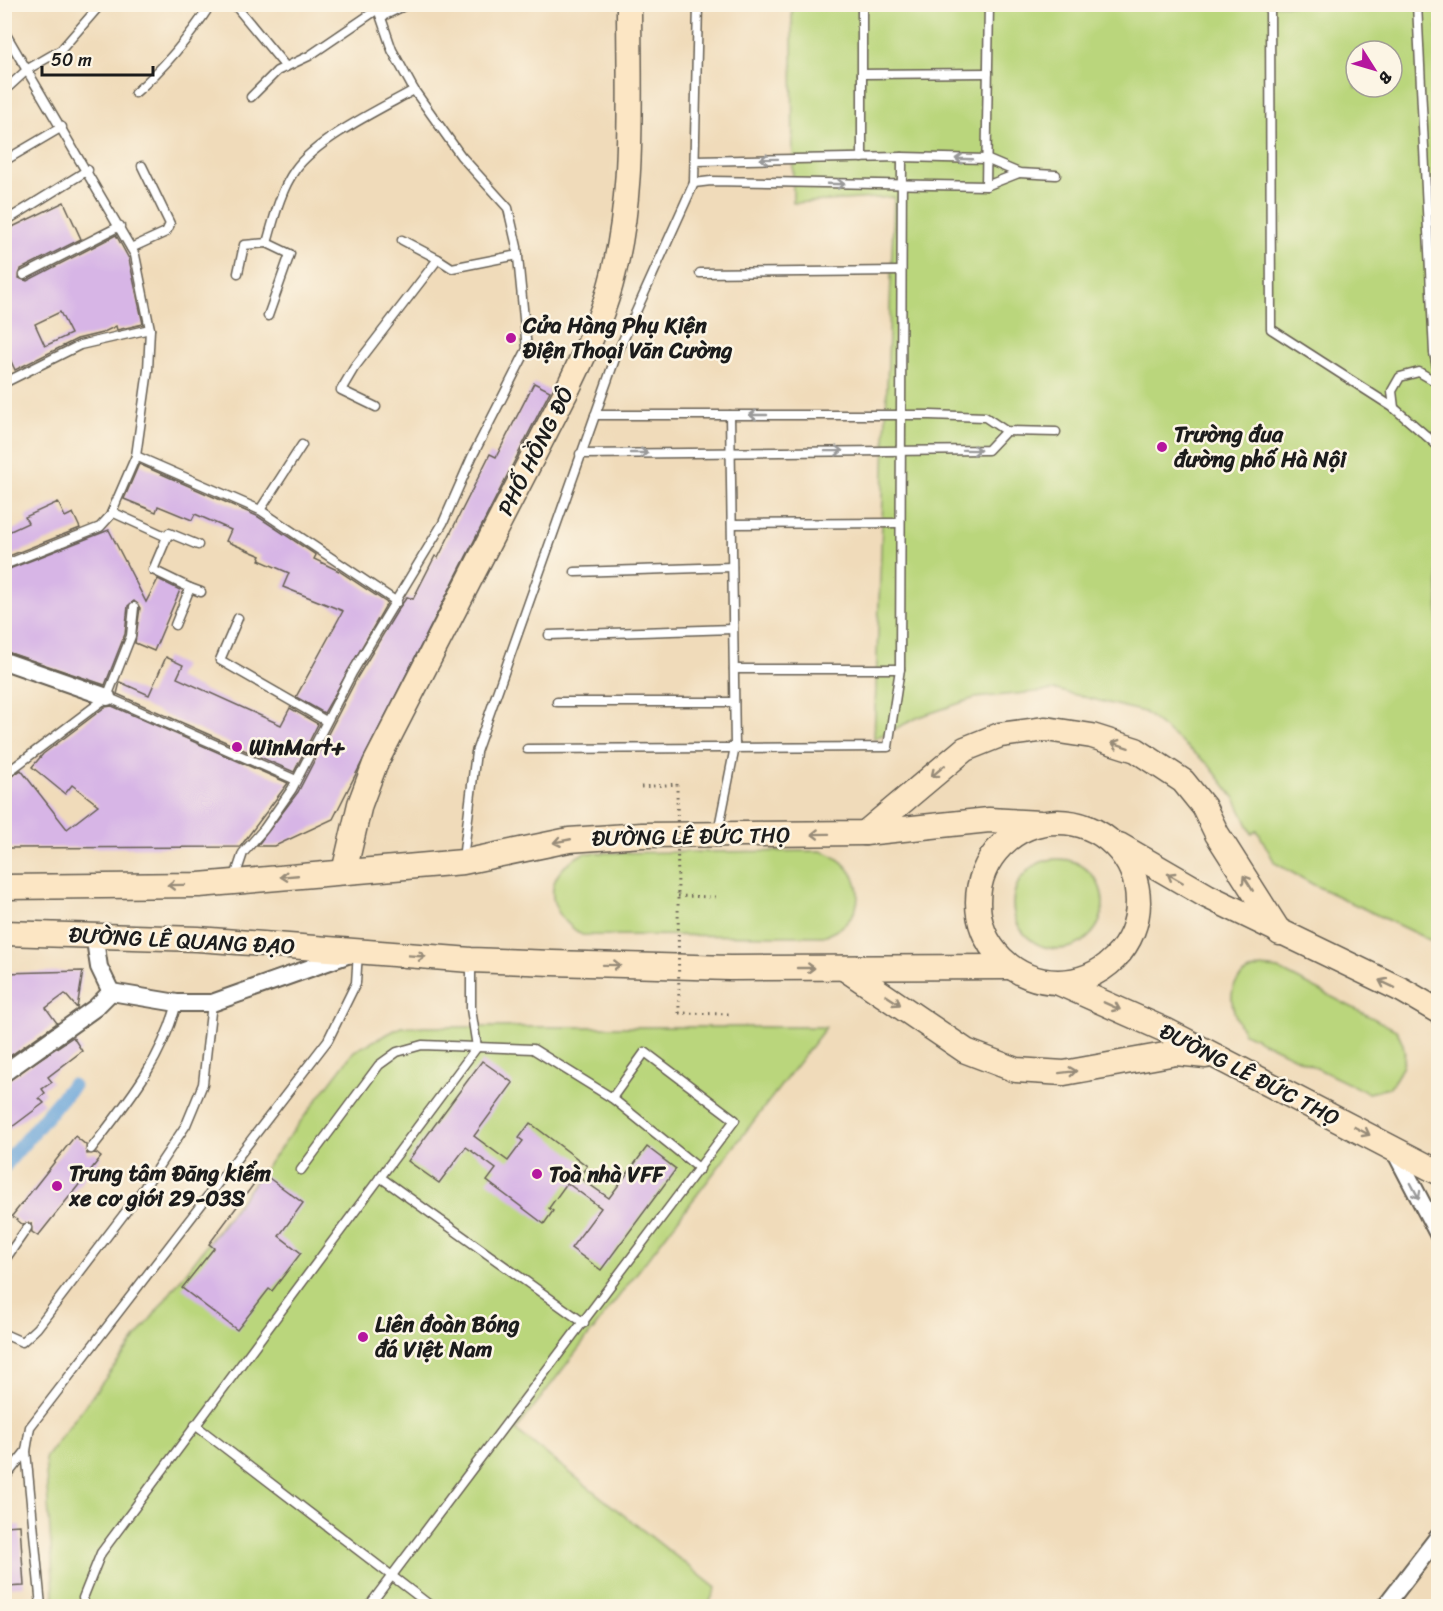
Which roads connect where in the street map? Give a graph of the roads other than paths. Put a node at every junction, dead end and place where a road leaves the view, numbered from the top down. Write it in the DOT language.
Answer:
graph roads {
  1 [pos="101,4"];
  2 [pos="211,4"];
  3 [pos="234,4"];
  4 [pos="408,4"];
  5 [pos="629,4"];
  6 [pos="698,4"];
  7 [pos="862,4"];
  8 [pos="989,4"];
  9 [pos="1270,4"];
  10 [pos="1417,4"];
  11 [pos="378,10"];
  12 [pos="4,31"];
  13 [pos="286,67"];
  14 [pos="28,69"];
  15 [pos="988,73"];
  16 [pos="862,74"];
  17 [pos="414,90"];
  18 [pos="4,91"];
  19 [pos="135,93"];
  20 [pos="251,96"];
  21 [pos="62,127"];
  22 [pos="902,157"];
  23 [pos="862,158"];
  24 [pos="986,159"];
  25 [pos="4,161"];
  26 [pos="696,161"];
  27 [pos="142,166"];
  28 [pos="88,170"];
  29 [pos="1019,173"];
  30 [pos="1056,175"];
  31 [pos="694,183"];
  32 [pos="902,186"];
  33 [pos="986,186"];
  34 [pos="4,222"];
  35 [pos="120,226"];
  36 [pos="402,240"];
  37 [pos="267,243"];
  38 [pos="131,248"];
  39 [pos="518,255"];
  40 [pos="438,259"];
  41 [pos="902,271"];
  42 [pos="238,273"];
  43 [pos="700,273"];
  44 [pos="24,274"];
  45 [pos="268,316"];
  46 [pos="150,328"];
  47 [pos="1438,372"];
  48 [pos="4,382"];
  49 [pos="1438,383"];
  50 [pos="376,407"];
  51 [pos="1394,408"];
  52 [pos="901,414"];
  53 [pos="595,415"];
  54 [pos="730,415"];
  55 [pos="1006,431"];
  56 [pos="1056,432"];
  57 [pos="302,445"];
  58 [pos="1438,446"];
  59 [pos="901,451"];
  60 [pos="731,453"];
  61 [pos="580,454"];
  62 [pos="136,456"];
  63 [pos="260,510"];
  64 [pos="112,512"];
  65 [pos="732,524"];
  66 [pos="900,524"];
  67 [pos="167,537"];
  68 [pos="198,545"];
  69 [pos="4,565"];
  70 [pos="732,567"];
  71 [pos="575,572"];
  72 [pos="190,588"];
  73 [pos="201,592"];
  74 [pos="397,602"];
  75 [pos="134,607"];
  76 [pos="237,618"];
  77 [pos="175,625"];
  78 [pos="733,629"];
  79 [pos="549,635"];
  80 [pos="4,661"];
  81 [pos="734,669"];
  82 [pos="900,669"];
  83 [pos="107,698"];
  84 [pos="557,702"];
  85 [pos="734,702"];
  86 [pos="326,722"];
  87 [pos="735,747"];
  88 [pos="527,749"];
  89 [pos="4,775"];
  90 [pos="296,780"];
  91 [pos="1040,823"];
  92 [pos="865,833"];
  93 [pos="717,835"];
  94 [pos="1113,842"];
  95 [pos="463,862"];
  96 [pos="344,872"];
  97 [pos="234,881"];
  98 [pos="4,887"];
  99 [pos="4,933"];
  100 [pos="1280,933"];
  101 [pos="94,934"];
  102 [pos="358,952"];
  103 [pos="471,960"];
  104 [pos="1010,967"];
  105 [pos="844,968"];
  106 [pos="1059,983"];
  107 [pos="111,992"];
  108 [pos="177,1003"];
  109 [pos="212,1003"];
  110 [pos="1438,1011"];
  111 [pos="477,1047"];
  112 [pos="1220,1058"];
  113 [pos="4,1073"];
  114 [pos="612,1098"];
  115 [pos="1392,1147"];
  116 [pos="91,1149"];
  117 [pos="700,1169"];
  118 [pos="301,1170"];
  119 [pos="1438,1172"];
  120 [pos="380,1177"];
  121 [pos="27,1228"];
  122 [pos="1438,1234"];
  123 [pos="4,1261"];
  124 [pos="584,1323"];
  125 [pos="4,1334"];
  126 [pos="195,1425"];
  127 [pos="26,1451"];
  128 [pos="4,1479"];
  129 [pos="1438,1537"];
  130 [pos="391,1577"];
  131 [pos="41,1606"];
  132 [pos="85,1606"];
  133 [pos="369,1606"];
  134 [pos="431,1606"];
  135 [pos="1385,1606"];
  1 -- 14 [label="lane"];
  2 -- 19 [label="lane"];
  3 -- 13 [label="lane"];
  4 -- 11 [label="lane"];
  5 -- 96 [label="main road, PHỐ HỒNG ĐÔ"];
  6 -- 26 [label="lane"];
  7 -- 16 [label="lane"];
  8 -- 15 [label="lane"];
  9 -- 51 [label="lane"];
  10 -- 47 [label="lane"];
  11 -- 13 [label="lane"];
  11 -- 17 [label="lane"];
  12 -- 14 [label="lane"];
  13 -- 20 [label="lane"];
  14 -- 18 [label="lane"];
  14 -- 21 [label="lane"];
  15 -- 16 [label="lane"];
  15 -- 24 [label="lane"];
  16 -- 23 [label="lane"];
  17 -- 37 [label="lane"];
  17 -- 39 [label="lane"];
  21 -- 25 [label="lane"];
  21 -- 28 [label="lane"];
  22 -- 23 [label="lane"];
  24 -- 22 [label="lane, one-way"];
  22 -- 32 [label="lane"];
  23 -- 26 [label="lane, one-way"];
  24 -- 29 [label="lane"];
  24 -- 33 [label="lane"];
  26 -- 31 [label="lane"];
  27 -- 38 [label="lane"];
  28 -- 34 [label="lane"];
  28 -- 35 [label="lane"];
  29 -- 30 [label="lane"];
  29 -- 33 [label="lane"];
  31 -- 32 [label="lane, one-way"];
  31 -- 53 [label="lane"];
  32 -- 33 [label="lane"];
  32 -- 41 [label="lane"];
  35 -- 38 [label="lane"];
  35 -- 44 [label="lane"];
  36 -- 40 [label="lane"];
  37 -- 42 [label="lane"];
  37 -- 45 [label="lane"];
  38 -- 46 [label="lane"];
  39 -- 40 [label="lane"];
  39 -- 74 [label="lane"];
  40 -- 50 [label="lane"];
  41 -- 43 [label="lane"];
  41 -- 52 [label="lane"];
  46 -- 48 [label="lane"];
  46 -- 62 [label="lane"];
  49 -- 51 [label="lane"];
  51 -- 58 [label="lane"];
  52 -- 54 [label="lane, one-way"];
  52 -- 55 [label="lane"];
  52 -- 59 [label="lane"];
  53 -- 54 [label="lane"];
  53 -- 61 [label="lane"];
  54 -- 60 [label="lane"];
  55 -- 56 [label="lane"];
  59 -- 55 [label="lane, one-way"];
  57 -- 63 [label="lane"];
  60 -- 59 [label="lane, one-way"];
  59 -- 66 [label="lane"];
  61 -- 60 [label="lane, one-way"];
  60 -- 65 [label="lane"];
  61 -- 95 [label="lane"];
  62 -- 63 [label="lane"];
  62 -- 64 [label="lane"];
  63 -- 74 [label="lane"];
  64 -- 67 [label="lane"];
  64 -- 69 [label="lane"];
  65 -- 66 [label="lane"];
  65 -- 70 [label="lane"];
  66 -- 82 [label="lane"];
  67 -- 68 [label="lane"];
  67 -- 72 [label="lane"];
  70 -- 71 [label="lane"];
  70 -- 78 [label="lane"];
  72 -- 73 [label="lane"];
  72 -- 77 [label="lane"];
  74 -- 86 [label="lane"];
  75 -- 83 [label="lane"];
  76 -- 86 [label="lane"];
  78 -- 79 [label="lane"];
  78 -- 81 [label="lane"];
  80 -- 83 [label="street"];
  81 -- 82 [label="lane"];
  81 -- 85 [label="lane"];
  82 -- 87 [label="lane"];
  83 -- 89 [label="lane"];
  83 -- 90 [label="lane"];
  84 -- 85 [label="lane"];
  85 -- 87 [label="lane"];
  86 -- 90 [label="lane"];
  87 -- 88 [label="lane"];
  87 -- 93 [label="lane"];
  90 -- 97 [label="lane"];
  91 -- 92 [label="main road, ĐƯỜNG LÊ ĐỨC THỌ"];
  91 -- 94 [label="main road"];
  91 -- 104 [label="main road"];
  92 -- 93 [label="main road, ĐƯỜNG LÊ ĐỨC THỌ, one-way"];
  100 -- 92 [label="main road, one-way"];
  93 -- 95 [label="main road, ĐƯỜNG LÊ ĐỨC THỌ, one-way"];
  100 -- 94 [label="main road, one-way"];
  94 -- 106 [label="main road"];
  95 -- 96 [label="main road, ĐƯỜNG LÊ ĐỨC THỌ"];
  96 -- 97 [label="main road, one-way"];
  97 -- 98 [label="main road, one-way"];
  99 -- 101 [label="main road, ĐƯỜNG LÊ QUANG ĐẠO"];
  110 -- 100 [label="main road, one-way"];
  101 -- 102 [label="main road, ĐƯỜNG LÊ QUANG ĐẠO"];
  101 -- 107 [label="street"];
  102 -- 103 [label="main road, one-way"];
  102 -- 109 [label="street"];
  102 -- 127 [label="lane"];
  103 -- 105 [label="main road, one-way"];
  103 -- 111 [label="lane"];
  104 -- 105 [label="main road"];
  104 -- 106 [label="main road"];
  105 -- 112 [label="main road, one-way"];
  106 -- 112 [label="main road, ĐƯỜNG LÊ ĐỨC THỌ, one-way"];
  107 -- 108 [label="street"];
  107 -- 113 [label="street"];
  108 -- 109 [label="street"];
  108 -- 116 [label="lane"];
  109 -- 125 [label="lane"];
  111 -- 114 [label="lane"];
  111 -- 118 [label="lane"];
  111 -- 120 [label="lane"];
  112 -- 115 [label="main road, ĐƯỜNG LÊ ĐỨC THỌ, one-way"];
  114 -- 117 [label="lane"];
  114 -- 117 [label="lane"];
  115 -- 119 [label="main road, ĐƯỜNG LÊ ĐỨC THỌ"];
  115 -- 122 [label="street, one-way"];
  117 -- 124 [label="lane"];
  120 -- 124 [label="lane"];
  120 -- 126 [label="lane"];
  121 -- 123 [label="lane"];
  124 -- 130 [label="lane"];
  126 -- 130 [label="lane"];
  126 -- 132 [label="lane"];
  127 -- 128 [label="lane"];
  127 -- 131 [label="lane"];
  129 -- 135 [label="street"];
  130 -- 133 [label="lane"];
  130 -- 134 [label="lane"];
}
